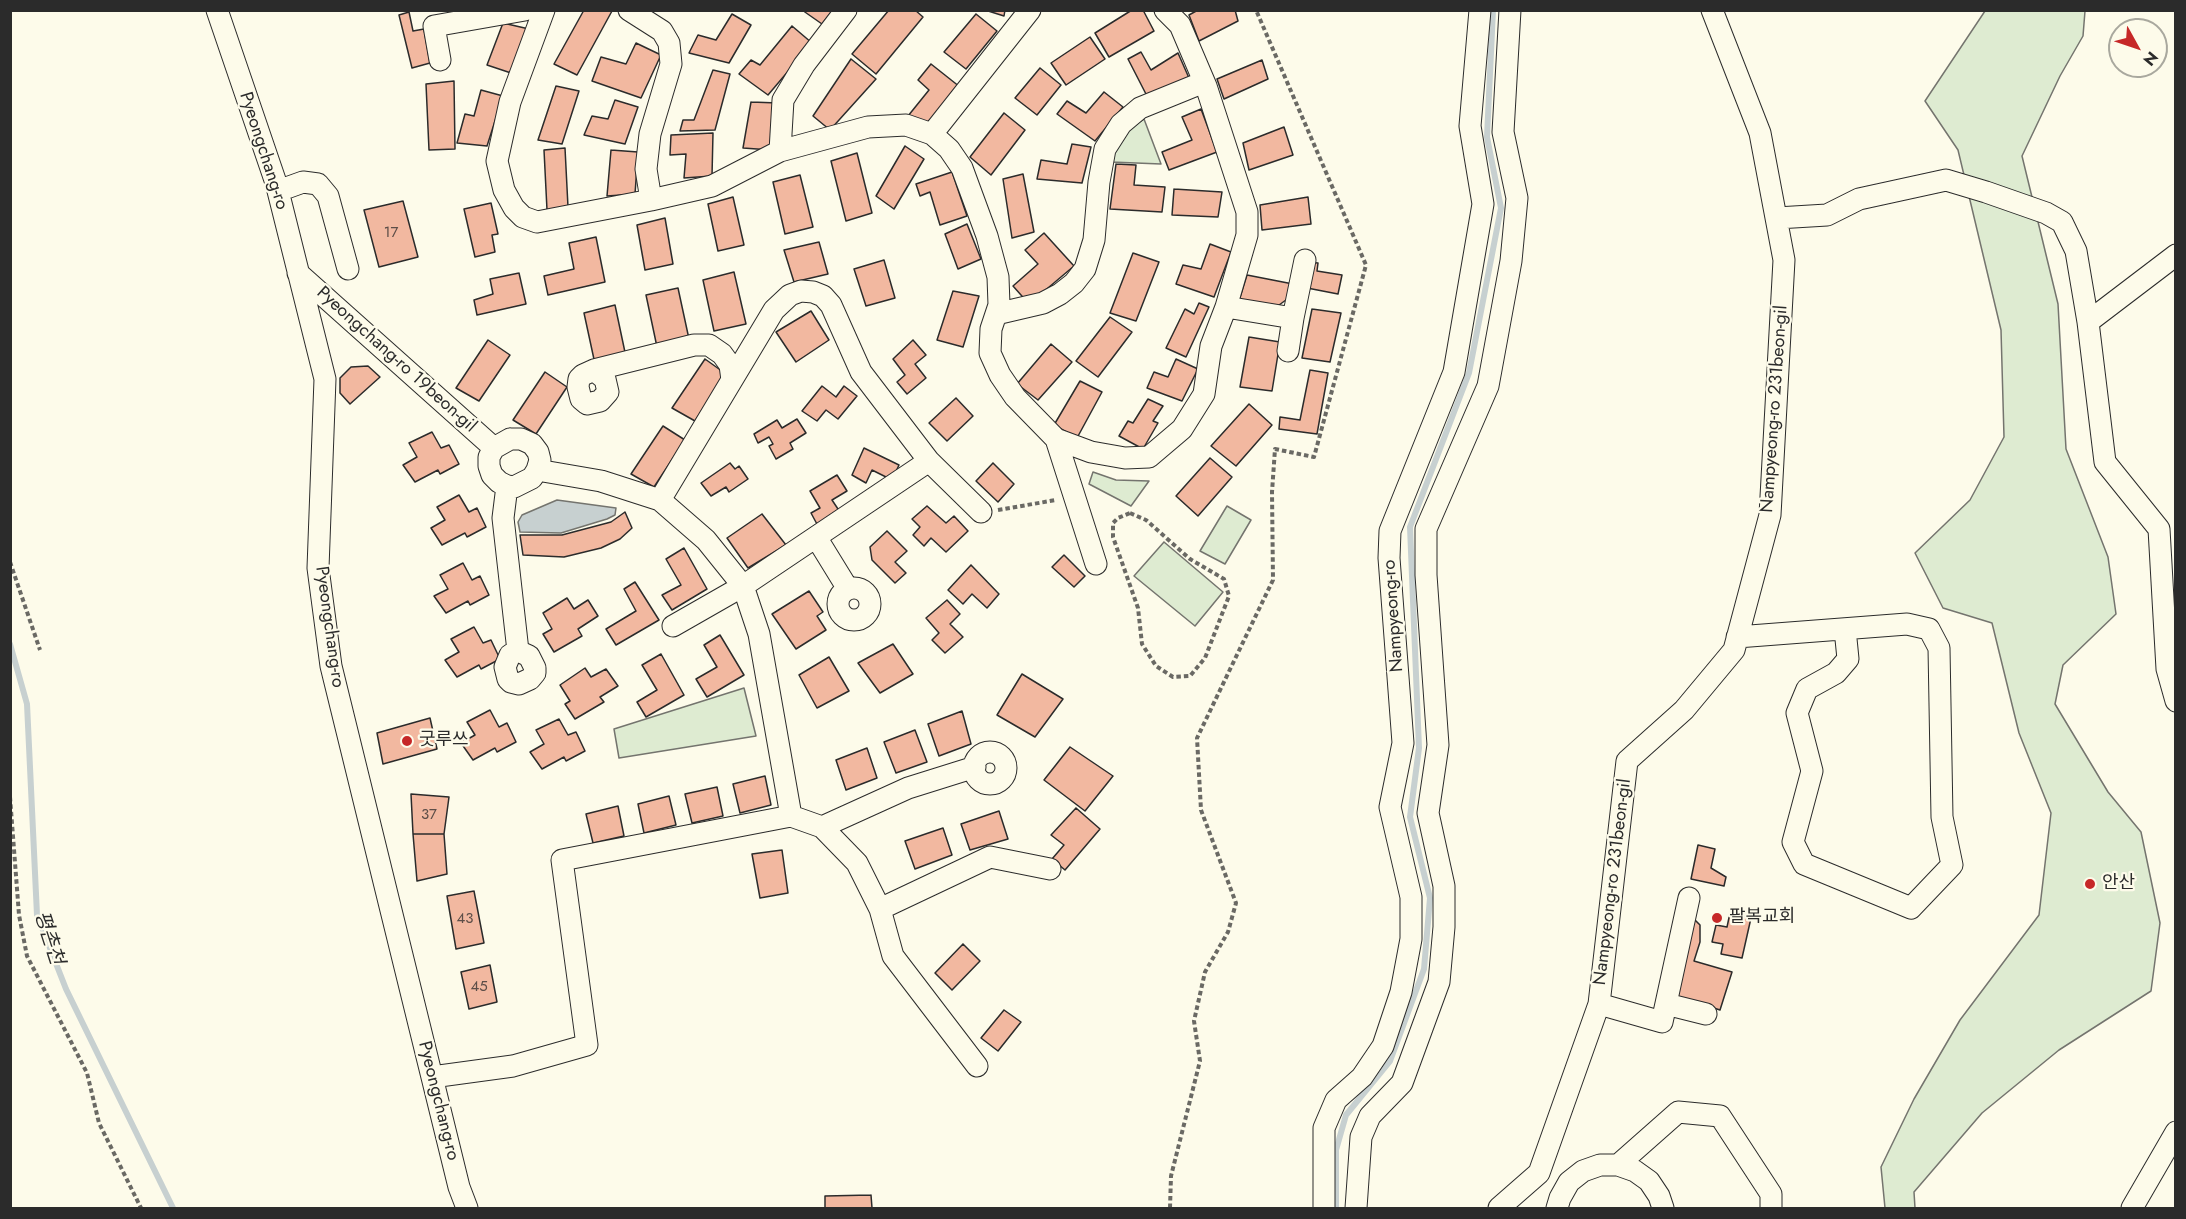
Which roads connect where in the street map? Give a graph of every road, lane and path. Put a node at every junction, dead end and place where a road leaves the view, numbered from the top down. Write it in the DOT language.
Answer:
graph roads {
  1 [pos="217,10"];
  2 [pos="525,10"];
  3 [pos="544,10"];
  4 [pos="629,10"];
  5 [pos="846,10"];
  6 [pos="1030,10"];
  7 [pos="1166,10"];
  8 [pos="1256,10"];
  9 [pos="1479,10"];
  10 [pos="1510,10"];
  11 [pos="1712,10"];
  12 [pos="433,18"];
  13 [pos="440,60"];
  14 [pos="1204,82"];
  15 [pos="932,134"];
  16 [pos="780,151"];
  17 [pos="278,191"];
  18 [pos="651,200"];
  19 [pos="1777,218"];
  20 [pos="2175,255"];
  21 [pos="1305,260"];
  22 [pos="348,269"];
  23 [pos="298,273"];
  24 [pos="1226,307"];
  25 [pos="996,314"];
  26 [pos="1293,318"];
  27 [pos="2088,322"];
  28 [pos="1288,351"];
  29 [pos="594,370"];
  30 [pos="732,380"];
  31 [pos="1056,439"];
  32 [pos="494,447"];
  33 [pos="929,460"];
  34 [pos="537,470"];
  35 [pos="507,486"];
  36 [pos="1074,497"];
  37 [pos="660,500"];
  38 [pos="981,513"];
  39 [pos="1118,518"];
  40 [pos="816,537"];
  41 [pos="10,562"];
  42 [pos="1096,564"];
  43 [pos="743,586"];
  44 [pos="848,589"];
  45 [pos="673,626"];
  46 [pos="1845,629"];
  47 [pos="1737,637"];
  48 [pos="40,650"];
  49 [pos="518,651"];
  50 [pos="2175,701"];
  51 [pos="10,714"];
  52 [pos="10,753"];
  53 [pos="975,767"];
  54 [pos="10,797"];
  55 [pos="792,816"];
  56 [pos="822,827"];
  57 [pos="1050,869"];
  58 [pos="1689,898"];
  59 [pos="880,909"];
  60 [pos="1666,1004"];
  61 [pos="1599,1005"];
  62 [pos="1706,1014"];
  63 [pos="977,1066"];
  64 [pos="432,1077"];
  65 [pos="2175,1132"];
  66 [pos="1544,1159"];
  67 [pos="1618,1165"];
  68 [pos="1569,1182"];
  69 [pos="141,1209"];
  70 [pos="467,1209"];
  71 [pos="1170,1209"];
  72 [pos="1324,1209"];
  73 [pos="1356,1209"];
  74 [pos="1499,1209"];
  75 [pos="1557,1209"];
  76 [pos="1663,1209"];
  77 [pos="1772,1209"];
  78 [pos="2132,1209"];
  1 -- 17 [label="street, Pyeongchang-ro"];
  2 -- 12 [label="street"];
  3 -- 18 [label="street"];
  4 -- 18 [label="street"];
  5 -- 16 [label="street"];
  6 -- 15 [label="street"];
  7 -- 14 [label="street"];
  8 -- 71 [label="path"];
  9 -- 72 [label="street, Nampyeong-ro"];
  10 -- 73 [label="street, Nampyeong-ro"];
  11 -- 19 [label="street, Nampyeong-ro 231beon-gil"];
  12 -- 13 [label="street"];
  14 -- 24 [label="street"];
  14 -- 25 [label="street"];
  15 -- 16 [label="street"];
  15 -- 25 [label="street"];
  16 -- 18 [label="street"];
  17 -- 22 [label="street"];
  17 -- 23 [label="street, Pyeongchang-ro"];
  19 -- 27 [label="street"];
  19 -- 47 [label="street, Nampyeong-ro 231beon-gil"];
  20 -- 27 [label="street"];
  21 -- 26 [label="street"];
  23 -- 32 [label="street, Pyeongchang-ro 19beon-gil"];
  23 -- 64 [label="street, Pyeongchang-ro"];
  24 -- 26 [label="street"];
  24 -- 31 [label="street"];
  25 -- 31 [label="street"];
  26 -- 28 [label="street"];
  27 -- 50 [label="street"];
  29 -- 30 [label="street"];
  30 -- 33 [label="street"];
  30 -- 37 [label="street"];
  31 -- 36 [label="street"];
  32 -- 34 [label="street"];
  32 -- 35 [label="street"];
  33 -- 38 [label="street"];
  33 -- 40 [label="street"];
  34 -- 35 [label="street"];
  34 -- 37 [label="street"];
  35 -- 49 [label="street"];
  36 -- 38 [label="path"];
  36 -- 42 [label="street"];
  37 -- 43 [label="street"];
  39 -- 39 [label="path"];
  40 -- 43 [label="street"];
  40 -- 44 [label="street"];
  41 -- 48 [label="path"];
  43 -- 45 [label="street"];
  43 -- 55 [label="street"];
  46 -- 46 [label="street"];
  46 -- 47 [label="street"];
  47 -- 61 [label="street, Nampyeong-ro 231beon-gil"];
  51 -- 52 [label="path"];
  53 -- 56 [label="street"];
  54 -- 69 [label="path"];
  55 -- 56 [label="street"];
  55 -- 64 [label="street"];
  56 -- 59 [label="street"];
  57 -- 59 [label="street"];
  58 -- 60 [label="street"];
  59 -- 63 [label="street"];
  60 -- 61 [label="street"];
  60 -- 62 [label="street"];
  61 -- 66 [label="street, Nampyeong-ro 231beon-gil"];
  64 -- 70 [label="street, Pyeongchang-ro"];
  65 -- 78 [label="street"];
  66 -- 68 [label="street"];
  66 -- 74 [label="street, Nampyeong-ro 231beon-gil"];
  67 -- 68 [label="street"];
  67 -- 76 [label="street"];
  67 -- 77 [label="street"];
  68 -- 75 [label="street"];
}
